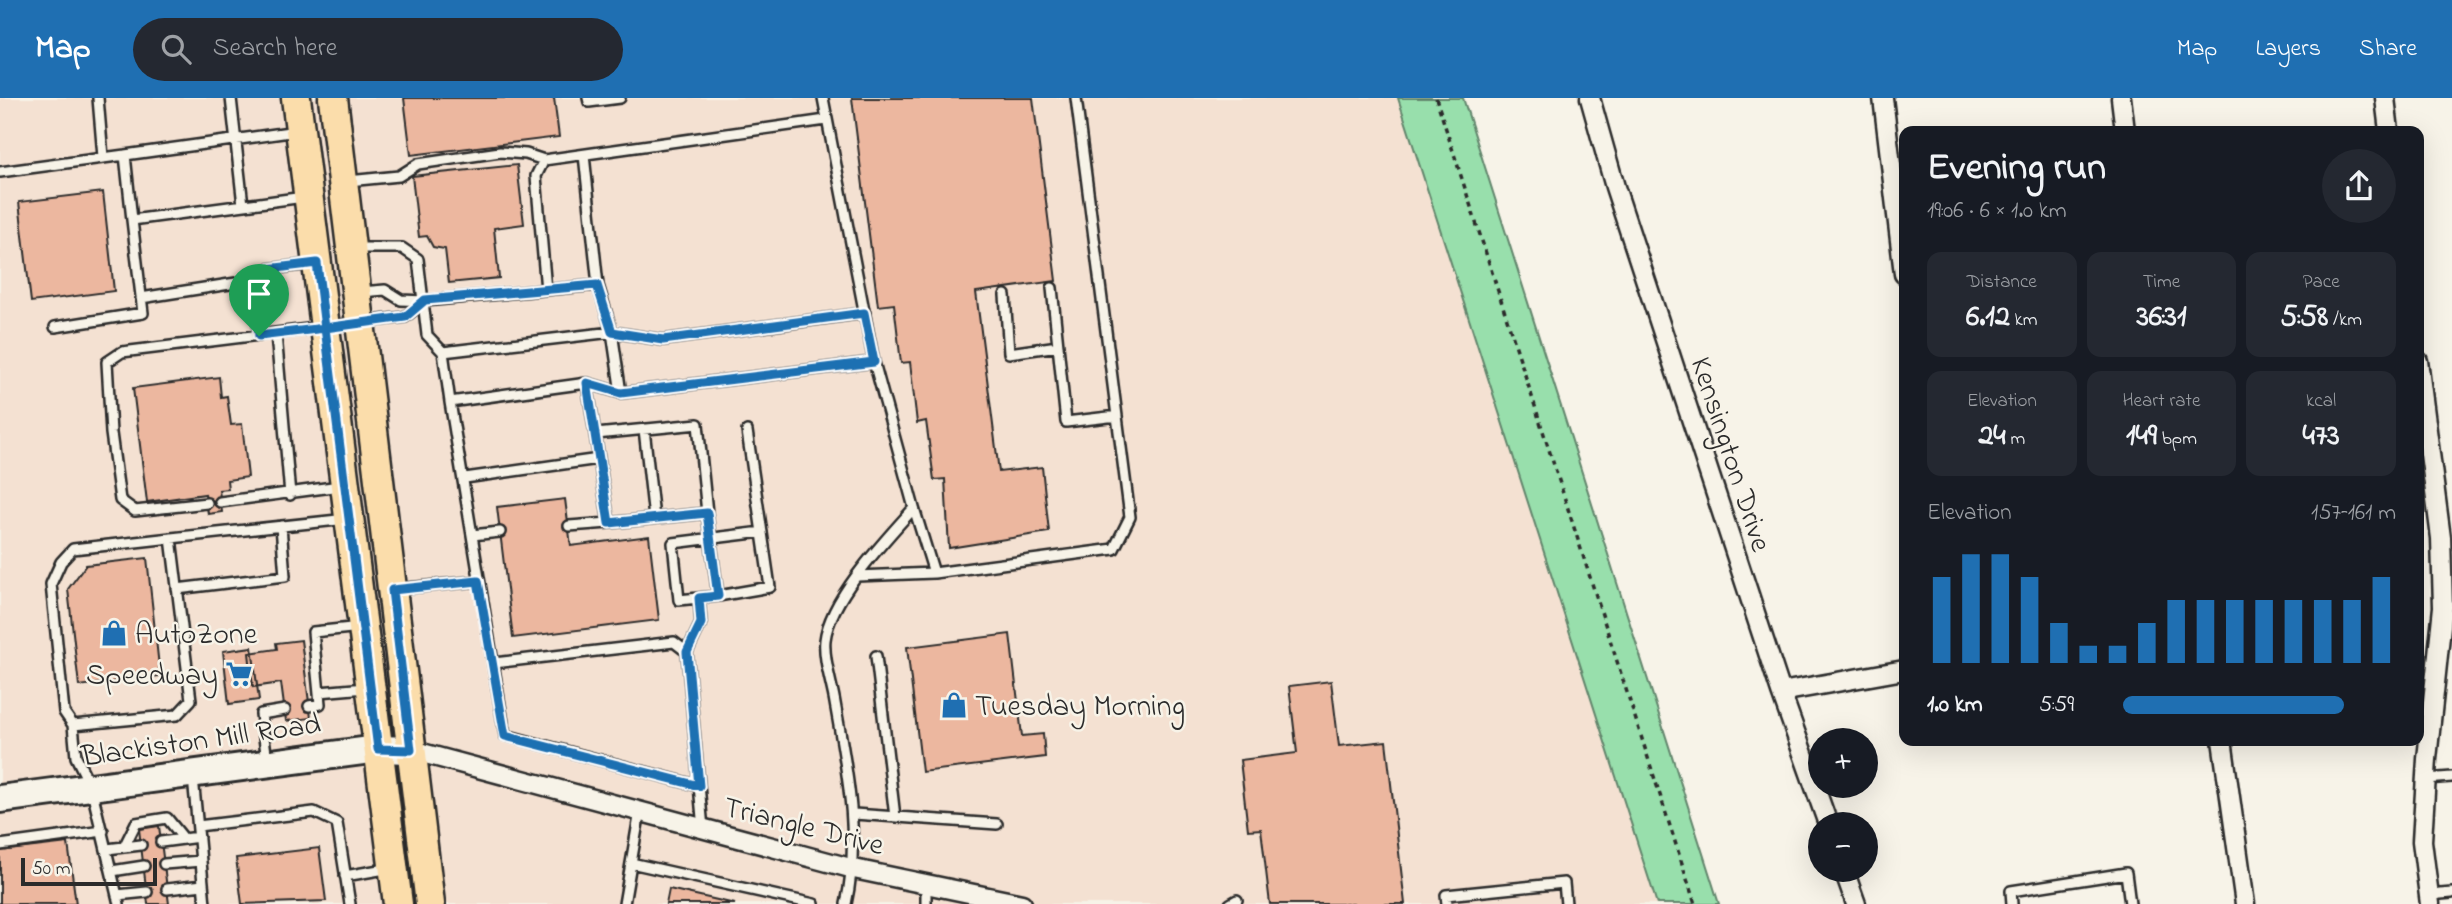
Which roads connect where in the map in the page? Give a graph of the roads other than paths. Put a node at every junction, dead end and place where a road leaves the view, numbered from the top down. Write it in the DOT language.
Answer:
graph roads {
  1 [pos="98,98"];
  2 [pos="231,98"];
  3 [pos="296,98"];
  4 [pos="333,98"];
  5 [pos="588,98"];
  6 [pos="620,98"];
  7 [pos="823,98"];
  8 [pos="1076,98"];
  9 [pos="1590,98"];
  10 [pos="1883,98"];
  11 [pos="2121,98"];
  12 [pos="2385,98"];
  13 [pos="827,120"];
  14 [pos="2124,126"];
  15 [pos="2388,126"];
  16 [pos="300,131"];
  17 [pos="236,142"];
  18 [pos="125,155"];
  19 [pos="584,155"];
  20 [pos="103,157"];
  21 [pos="544,160"];
  22 [pos="0,172"];
  23 [pos="343,181"];
  24 [pos="309,196"];
  25 [pos="243,205"];
  26 [pos="132,220"];
  27 [pos="1899,232"];
  28 [pos="351,248"];
  29 [pos="317,263"];
  30 [pos="255,280"];
  31 [pos="597,285"];
  32 [pos="1052,288"];
  33 [pos="546,290"];
  34 [pos="356,293"];
  35 [pos="1005,295"];
  36 [pos="141,298"];
  37 [pos="425,300"];
  38 [pos="864,313"];
  39 [pos="360,322"];
  40 [pos="55,327"];
  41 [pos="325,328"];
  42 [pos="612,332"];
  43 [pos="276,334"];
  44 [pos="259,336"];
  45 [pos="1058,346"];
  46 [pos="443,352"];
  47 [pos="874,362"];
  48 [pos="587,383"];
  49 [pos="621,393"];
  50 [pos="450,402"];
  51 [pos="2424,408"];
  52 [pos="1117,416"];
  53 [pos="644,429"];
  54 [pos="747,431"];
  55 [pos="596,434"];
  56 [pos="599,459"];
  57 [pos="464,478"];
  58 [pos="345,485"];
  59 [pos="290,495"];
  60 [pos="220,502"];
  61 [pos="207,503"];
  62 [pos="914,508"];
  63 [pos="707,513"];
  64 [pos="654,518"];
  65 [pos="349,519"];
  66 [pos="609,523"];
  67 [pos="281,526"];
  68 [pos="569,526"];
  69 [pos="500,532"];
  70 [pos="762,533"];
  71 [pos="472,535"];
  72 [pos="171,538"];
  73 [pos="710,538"];
  74 [pos="934,573"];
  75 [pos="857,576"];
  76 [pos="478,581"];
  77 [pos="177,589"];
  78 [pos="392,590"];
  79 [pos="718,596"];
  80 [pos="699,598"];
  81 [pos="363,627"];
  82 [pos="687,652"];
  83 [pos="876,656"];
  84 [pos="494,663"];
  85 [pos="1899,671"];
  86 [pos="370,687"];
  87 [pos="319,692"];
  88 [pos="1781,692"];
  89 [pos="309,706"];
  90 [pos="285,710"];
  91 [pos="73,724"];
  92 [pos="2223,746"];
  93 [pos="378,749"];
  94 [pos="411,750"];
  95 [pos="267,763"];
  96 [pos="193,775"];
  97 [pos="2452,777"];
  98 [pos="2426,779"];
  99 [pos="699,786"];
  100 [pos="91,787"];
  101 [pos="0,799"];
  102 [pos="640,811"];
  103 [pos="1824,812"];
  104 [pos="854,814"];
  105 [pos="895,817"];
  106 [pos="997,824"];
  107 [pos="198,826"];
  108 [pos="703,828"];
  109 [pos="103,831"];
  110 [pos="199,837"];
  111 [pos="184,839"];
  112 [pos="161,842"];
  113 [pos="0,845"];
  114 [pos="141,845"];
  115 [pos="124,847"];
  116 [pos="107,849"];
  117 [pos="201,861"];
  118 [pos="631,863"];
  119 [pos="163,864"];
  120 [pos="144,866"];
  121 [pos="393,868"];
  122 [pos="854,869"];
  123 [pos="112,871"];
  124 [pos="345,876"];
  125 [pos="1848,882"];
  126 [pos="926,884"];
  127 [pos="203,885"];
  128 [pos="167,889"];
  129 [pos="147,892"];
  130 [pos="2452,892"];
  131 [pos="118,899"];
  132 [pos="2429,900"];
  133 [pos="205,904"];
  134 [pos="349,904"];
  135 [pos="398,904"];
  136 [pos="430,904"];
  137 [pos="624,904"];
  138 [pos="814,904"];
  139 [pos="846,904"];
  140 [pos="926,904"];
  141 [pos="1022,904"];
  142 [pos="1447,904"];
  143 [pos="1566,904"];
  144 [pos="1856,904"];
  145 [pos="2012,904"];
  146 [pos="2130,904"];
  147 [pos="2245,904"];
  1 -- 20 [label="lane"];
  2 -- 17 [label="lane"];
  3 -- 16 [label="main road"];
  4 -- 23 [label="main road"];
  5 -- 6 [label="lane"];
  7 -- 13 [label="lane"];
  8 -- 52 [label="lane"];
  9 -- 88 [label="street, Kensington Drive"];
  10 -- 27 [label="street"];
  11 -- 14 [label="street"];
  12 -- 15 [label="street"];
  13 -- 19 [label="lane"];
  13 -- 38 [label="lane"];
  16 -- 17 [label="lane"];
  16 -- 24 [label="main road"];
  17 -- 18 [label="lane"];
  17 -- 25 [label="lane"];
  18 -- 20 [label="lane"];
  18 -- 26 [label="lane"];
  19 -- 21 [label="lane"];
  19 -- 31 [label="lane"];
  20 -- 22 [label="lane"];
  21 -- 23 [label="lane"];
  21 -- 33 [label="lane"];
  23 -- 28 [label="main road"];
  24 -- 25 [label="lane"];
  24 -- 29 [label="main road"];
  25 -- 26 [label="lane"];
  26 -- 36 [label="lane"];
  28 -- 34 [label="main road"];
  28 -- 37 [label="lane"];
  29 -- 30 [label="lane"];
  29 -- 41 [label="main road"];
  30 -- 36 [label="lane"];
  30 -- 44 [label="lane"];
  31 -- 33 [label="lane"];
  31 -- 42 [label="lane"];
  32 -- 45 [label="lane"];
  33 -- 37 [label="lane"];
  34 -- 37 [label="lane"];
  34 -- 39 [label="main road"];
  35 -- 45 [label="lane"];
  36 -- 40 [label="lane"];
  37 -- 39 [label="lane"];
  37 -- 46 [label="lane"];
  38 -- 42 [label="lane"];
  38 -- 47 [label="lane"];
  39 -- 41 [label="lane"];
  39 -- 78 [label="main road"];
  41 -- 43 [label="lane"];
  41 -- 58 [label="main road"];
  42 -- 46 [label="lane"];
  42 -- 49 [label="lane"];
  43 -- 44 [label="lane"];
  43 -- 59 [label="lane"];
  44 -- 61 [label="lane"];
  45 -- 52 [label="lane"];
  46 -- 50 [label="lane"];
  47 -- 49 [label="lane"];
  47 -- 62 [label="lane"];
  48 -- 49 [label="lane"];
  48 -- 50 [label="lane"];
  48 -- 55 [label="lane"];
  50 -- 57 [label="lane"];
  51 -- 98 [label="street"];
  52 -- 74 [label="lane"];
  53 -- 55 [label="lane"];
  53 -- 63 [label="lane"];
  53 -- 64 [label="lane"];
  54 -- 70 [label="lane"];
  55 -- 56 [label="lane"];
  56 -- 57 [label="lane"];
  56 -- 66 [label="lane"];
  57 -- 71 [label="lane"];
  58 -- 59 [label="lane"];
  58 -- 65 [label="main road"];
  59 -- 60 [label="lane"];
  62 -- 74 [label="lane"];
  62 -- 75 [label="lane"];
  63 -- 64 [label="lane"];
  63 -- 73 [label="lane"];
  64 -- 66 [label="lane"];
  65 -- 67 [label="lane"];
  65 -- 81 [label="main road"];
  66 -- 68 [label="lane"];
  67 -- 72 [label="lane"];
  67 -- 77 [label="lane"];
  69 -- 71 [label="lane"];
  70 -- 73 [label="lane"];
  70 -- 79 [label="lane"];
  71 -- 76 [label="lane"];
  72 -- 77 [label="lane"];
  72 -- 91 [label="lane"];
  73 -- 79 [label="lane"];
  73 -- 80 [label="lane"];
  74 -- 75 [label="lane"];
  75 -- 104 [label="lane"];
  76 -- 78 [label="lane"];
  76 -- 84 [label="lane"];
  77 -- 91 [label="lane"];
  78 -- 94 [label="main road"];
  79 -- 80 [label="lane"];
  80 -- 82 [label="lane"];
  81 -- 86 [label="main road"];
  81 -- 87 [label="lane"];
  82 -- 84 [label="lane"];
  82 -- 99 [label="lane"];
  83 -- 105 [label="lane"];
  84 -- 99 [label="lane"];
  85 -- 88 [label="street"];
  86 -- 87 [label="lane"];
  86 -- 93 [label="main road"];
  87 -- 89 [label="lane"];
  88 -- 103 [label="street, Kensington Drive"];
  90 -- 95 [label="lane"];
  91 -- 100 [label="lane"];
  92 -- 147 [label="street"];
  93 -- 94 [label="main road, Blackiston Mill Road"];
  93 -- 95 [label="main road, Blackiston Mill Road"];
  93 -- 121 [label="main road"];
  94 -- 102 [label="street, Triangle Drive"];
  94 -- 136 [label="main road"];
  95 -- 96 [label="main road, Blackiston Mill Road"];
  96 -- 100 [label="main road, Blackiston Mill Road"];
  96 -- 107 [label="lane"];
  97 -- 98 [label="lane"];
  98 -- 132 [label="street"];
  99 -- 108 [label="lane"];
  100 -- 101 [label="main road, Blackiston Mill Road"];
  100 -- 109 [label="lane"];
  102 -- 108 [label="street, Triangle Drive"];
  102 -- 118 [label="lane"];
  104 -- 105 [label="lane"];
  104 -- 122 [label="lane"];
  105 -- 106 [label="lane"];
  107 -- 110 [label="lane"];
  107 -- 124 [label="lane"];
  108 -- 122 [label="street, Triangle Drive"];
  109 -- 113 [label="lane"];
  109 -- 116 [label="lane"];
  110 -- 111 [label="lane"];
  110 -- 117 [label="lane"];
  111 -- 112 [label="lane"];
  111 -- 115 [label="lane"];
  114 -- 115 [label="lane"];
  115 -- 116 [label="lane"];
  116 -- 123 [label="lane"];
  117 -- 119 [label="lane"];
  117 -- 127 [label="lane"];
  118 -- 137 [label="lane"];
  118 -- 138 [label="lane"];
  120 -- 123 [label="lane"];
  121 -- 124 [label="lane"];
  121 -- 135 [label="main road"];
  122 -- 126 [label="street, Triangle Drive"];
  122 -- 139 [label="lane"];
  123 -- 131 [label="lane"];
  124 -- 134 [label="lane"];
  125 -- 144 [label="street"];
  126 -- 140 [label="lane"];
  126 -- 141 [label="street, Triangle Drive"];
  127 -- 128 [label="lane"];
  127 -- 133 [label="lane"];
  129 -- 131 [label="lane"];
  130 -- 132 [label="lane"];
  142 -- 143 [label="lane"];
  145 -- 146 [label="lane"];
}
